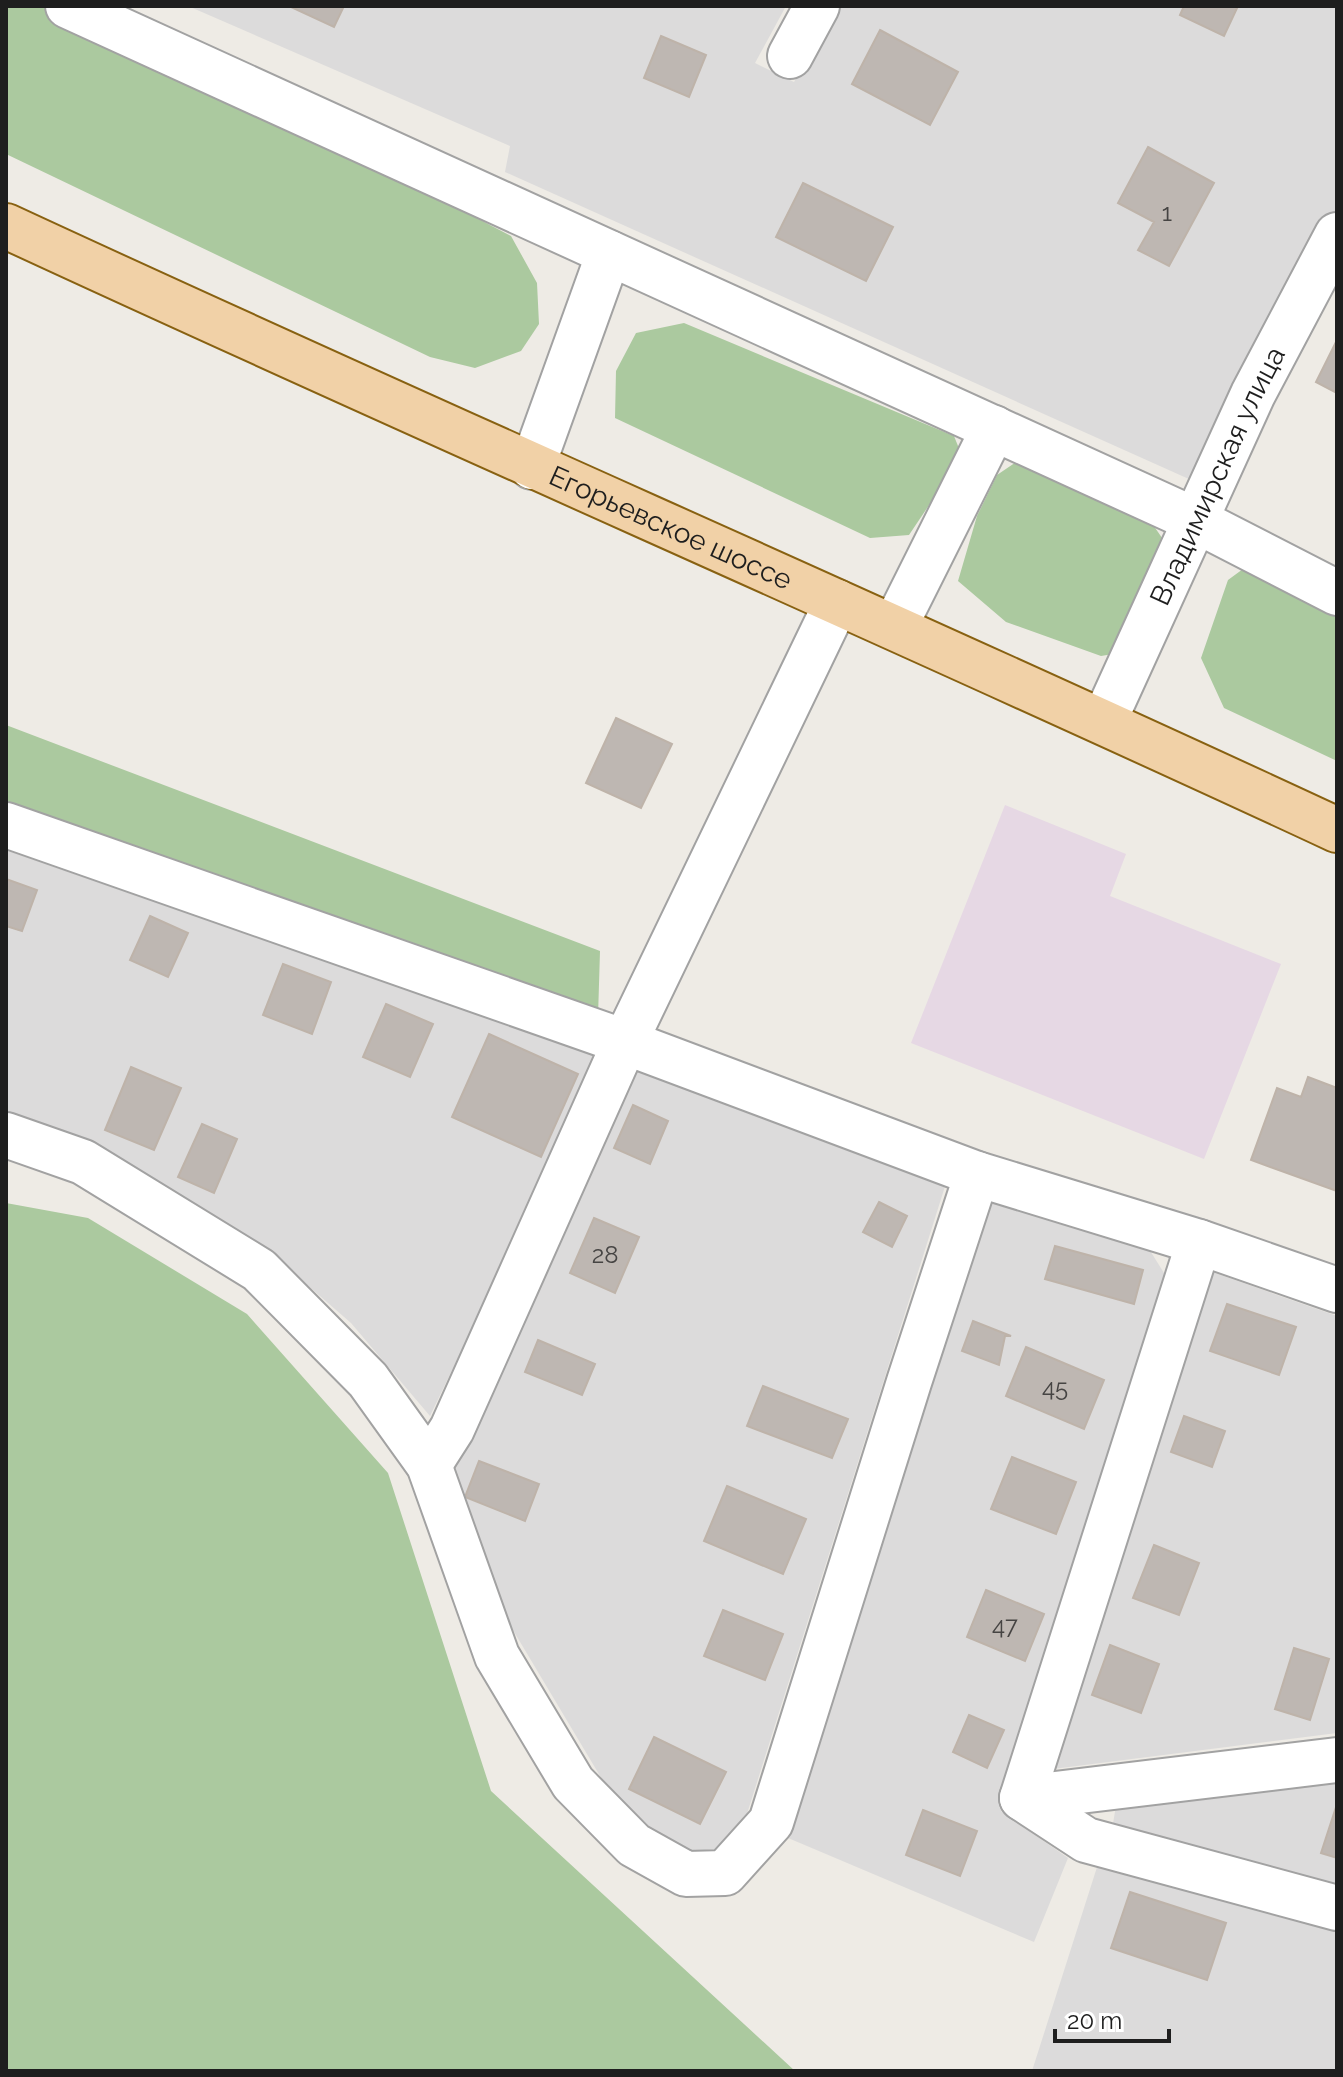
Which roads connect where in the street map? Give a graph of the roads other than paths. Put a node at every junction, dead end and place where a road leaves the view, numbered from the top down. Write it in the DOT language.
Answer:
graph roads {
  1 [pos="68,6"];
  2 [pos="817,6"];
  3 [pos="790,56"];
  4 [pos="6,226"];
  5 [pos="1337,235"];
  6 [pos="609,253"];
  7 [pos="994,428"];
  8 [pos="532,467"];
  9 [pos="1197,521"];
  10 [pos="1337,593"];
  11 [pos="837,602"];
  12 [pos="895,626"];
  13 [pos="1104,721"];
  14 [pos="6,825"];
  15 [pos="1337,830"];
  16 [pos="625,1042"];
  17 [pos="6,1135"];
  18 [pos="977,1174"];
  19 [pos="1199,1242"];
  20 [pos="1337,1290"];
  21 [pos="429,1465"];
  22 [pos="1337,1760"];
  23 [pos="1022,1798"];
  24 [pos="1337,1908"];
  1 -- 6 [label="street"];
  2 -- 3 [label="street"];
  4 -- 8 [label="main road, Егорьевское шоссе"];
  5 -- 9 [label="street, Владимирская улица"];
  6 -- 7 [label="street"];
  6 -- 8 [label="street"];
  7 -- 9 [label="street"];
  7 -- 12 [label="street"];
  8 -- 11 [label="main road, Егорьевское шоссе"];
  9 -- 10 [label="street"];
  9 -- 13 [label="street, Владимирская улица"];
  11 -- 12 [label="main road, Егорьевское шоссе"];
  11 -- 16 [label="street"];
  12 -- 13 [label="main road, Егорьевское шоссе"];
  13 -- 15 [label="main road, Егорьевское шоссе"];
  14 -- 16 [label="street"];
  16 -- 18 [label="street"];
  16 -- 21 [label="street"];
  17 -- 21 [label="street"];
  18 -- 19 [label="street"];
  18 -- 21 [label="street"];
  19 -- 20 [label="street"];
  19 -- 23 [label="street"];
  22 -- 23 [label="street"];
  23 -- 24 [label="street"];
}
